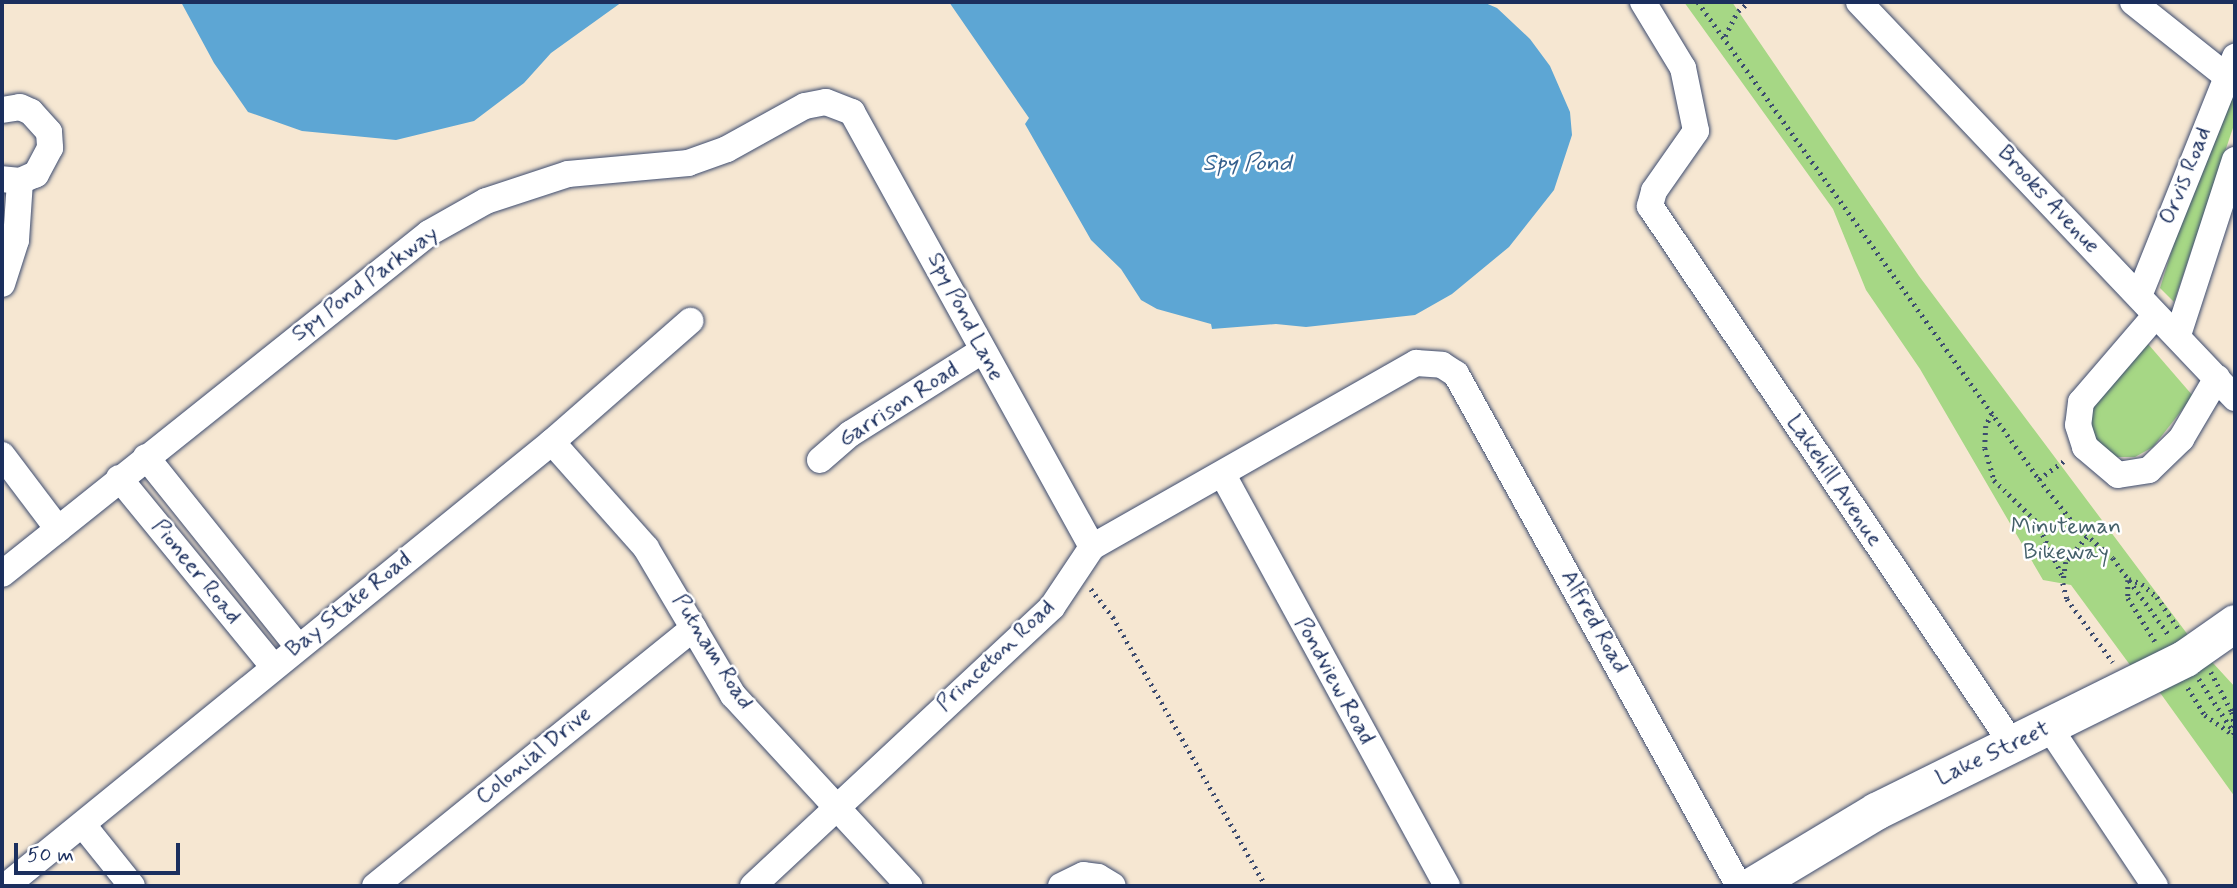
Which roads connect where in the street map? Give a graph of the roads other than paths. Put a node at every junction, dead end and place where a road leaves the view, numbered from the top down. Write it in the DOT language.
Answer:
graph roads {
  1 [pos="1643,2"];
  2 [pos="1859,2"];
  3 [pos="2133,2"];
  4 [pos="2232,71"];
  5 [pos="826,102"];
  6 [pos="2,110"];
  7 [pos="2235,160"];
  8 [pos="11,180"];
  9 [pos="2,284"];
  10 [pos="2147,306"];
  11 [pos="690,321"];
  12 [pos="2178,335"];
  13 [pos="980,352"];
  14 [pos="1442,365"];
  15 [pos="2217,379"];
  16 [pos="2235,398"];
  17 [pos="552,442"];
  18 [pos="2,455"];
  19 [pos="146,457"];
  20 [pos="820,460"];
  21 [pos="1223,475"];
  22 [pos="118,478"];
  23 [pos="58,528"];
  24 [pos="1092,548"];
  25 [pos="2,574"];
  26 [pos="2235,623"];
  27 [pos="694,628"];
  28 [pos="298,647"];
  29 [pos="273,666"];
  30 [pos="2049,727"];
  31 [pos="2011,744"];
  32 [pos="835,810"];
  33 [pos="83,825"];
  34 [pos="1757,884"];
  35 [pos="6,886"];
  36 [pos="132,886"];
  37 [pos="375,886"];
  38 [pos="753,886"];
  39 [pos="909,886"];
  40 [pos="1061,886"];
  41 [pos="1113,886"];
  42 [pos="1447,886"];
  43 [pos="2155,886"];
  1 -- 31 [label="street, Lakehill Avenue"];
  2 -- 10 [label="street, Brooks Avenue"];
  3 -- 4 [label="street"];
  4 -- 10 [label="street, Orvis Road"];
  5 -- 13 [label="street, Spy Pond Lane"];
  5 -- 19 [label="street, Spy Pond Parkway"];
  6 -- 8 [label="street"];
  7 -- 12 [label="street, Orvis Road"];
  8 -- 9 [label="street"];
  10 -- 12 [label="street, Brooks Avenue"];
  10 -- 15 [label="street, Orvis Road"];
  11 -- 17 [label="street, Bay State Road"];
  12 -- 15 [label="street, Brooks Avenue"];
  13 -- 20 [label="street, Garrison Road"];
  13 -- 24 [label="street, Spy Pond Lane"];
  14 -- 21 [label="street, Princeton Road"];
  14 -- 34 [label="street, Alfred Road"];
  15 -- 16 [label="street, Brooks Avenue"];
  17 -- 27 [label="street, Putnam Road"];
  17 -- 28 [label="street, Bay State Road"];
  18 -- 23 [label="street"];
  19 -- 22 [label="street, Spy Pond Parkway"];
  19 -- 28 [label="street, Pioneer Road"];
  21 -- 24 [label="street, Princeton Road"];
  21 -- 42 [label="street, Pondview Road"];
  22 -- 23 [label="street, Spy Pond Parkway"];
  22 -- 29 [label="street, Pioneer Road"];
  23 -- 25 [label="street, Spy Pond Parkway"];
  24 -- 32 [label="street, Princeton Road"];
  26 -- 30 [label="main road, Lake Street"];
  27 -- 32 [label="street, Putnam Road"];
  27 -- 37 [label="street, Colonial Drive"];
  28 -- 29 [label="street, Bay State Road"];
  29 -- 33 [label="street, Bay State Road"];
  30 -- 31 [label="main road, Lake Street"];
  30 -- 43 [label="street"];
  31 -- 34 [label="main road, Lake Street"];
  32 -- 38 [label="street, Princeton Road"];
  32 -- 39 [label="street, Putnam Road"];
  33 -- 35 [label="street, Bay State Road"];
  33 -- 36 [label="street"];
  40 -- 41 [label="street"];
}
